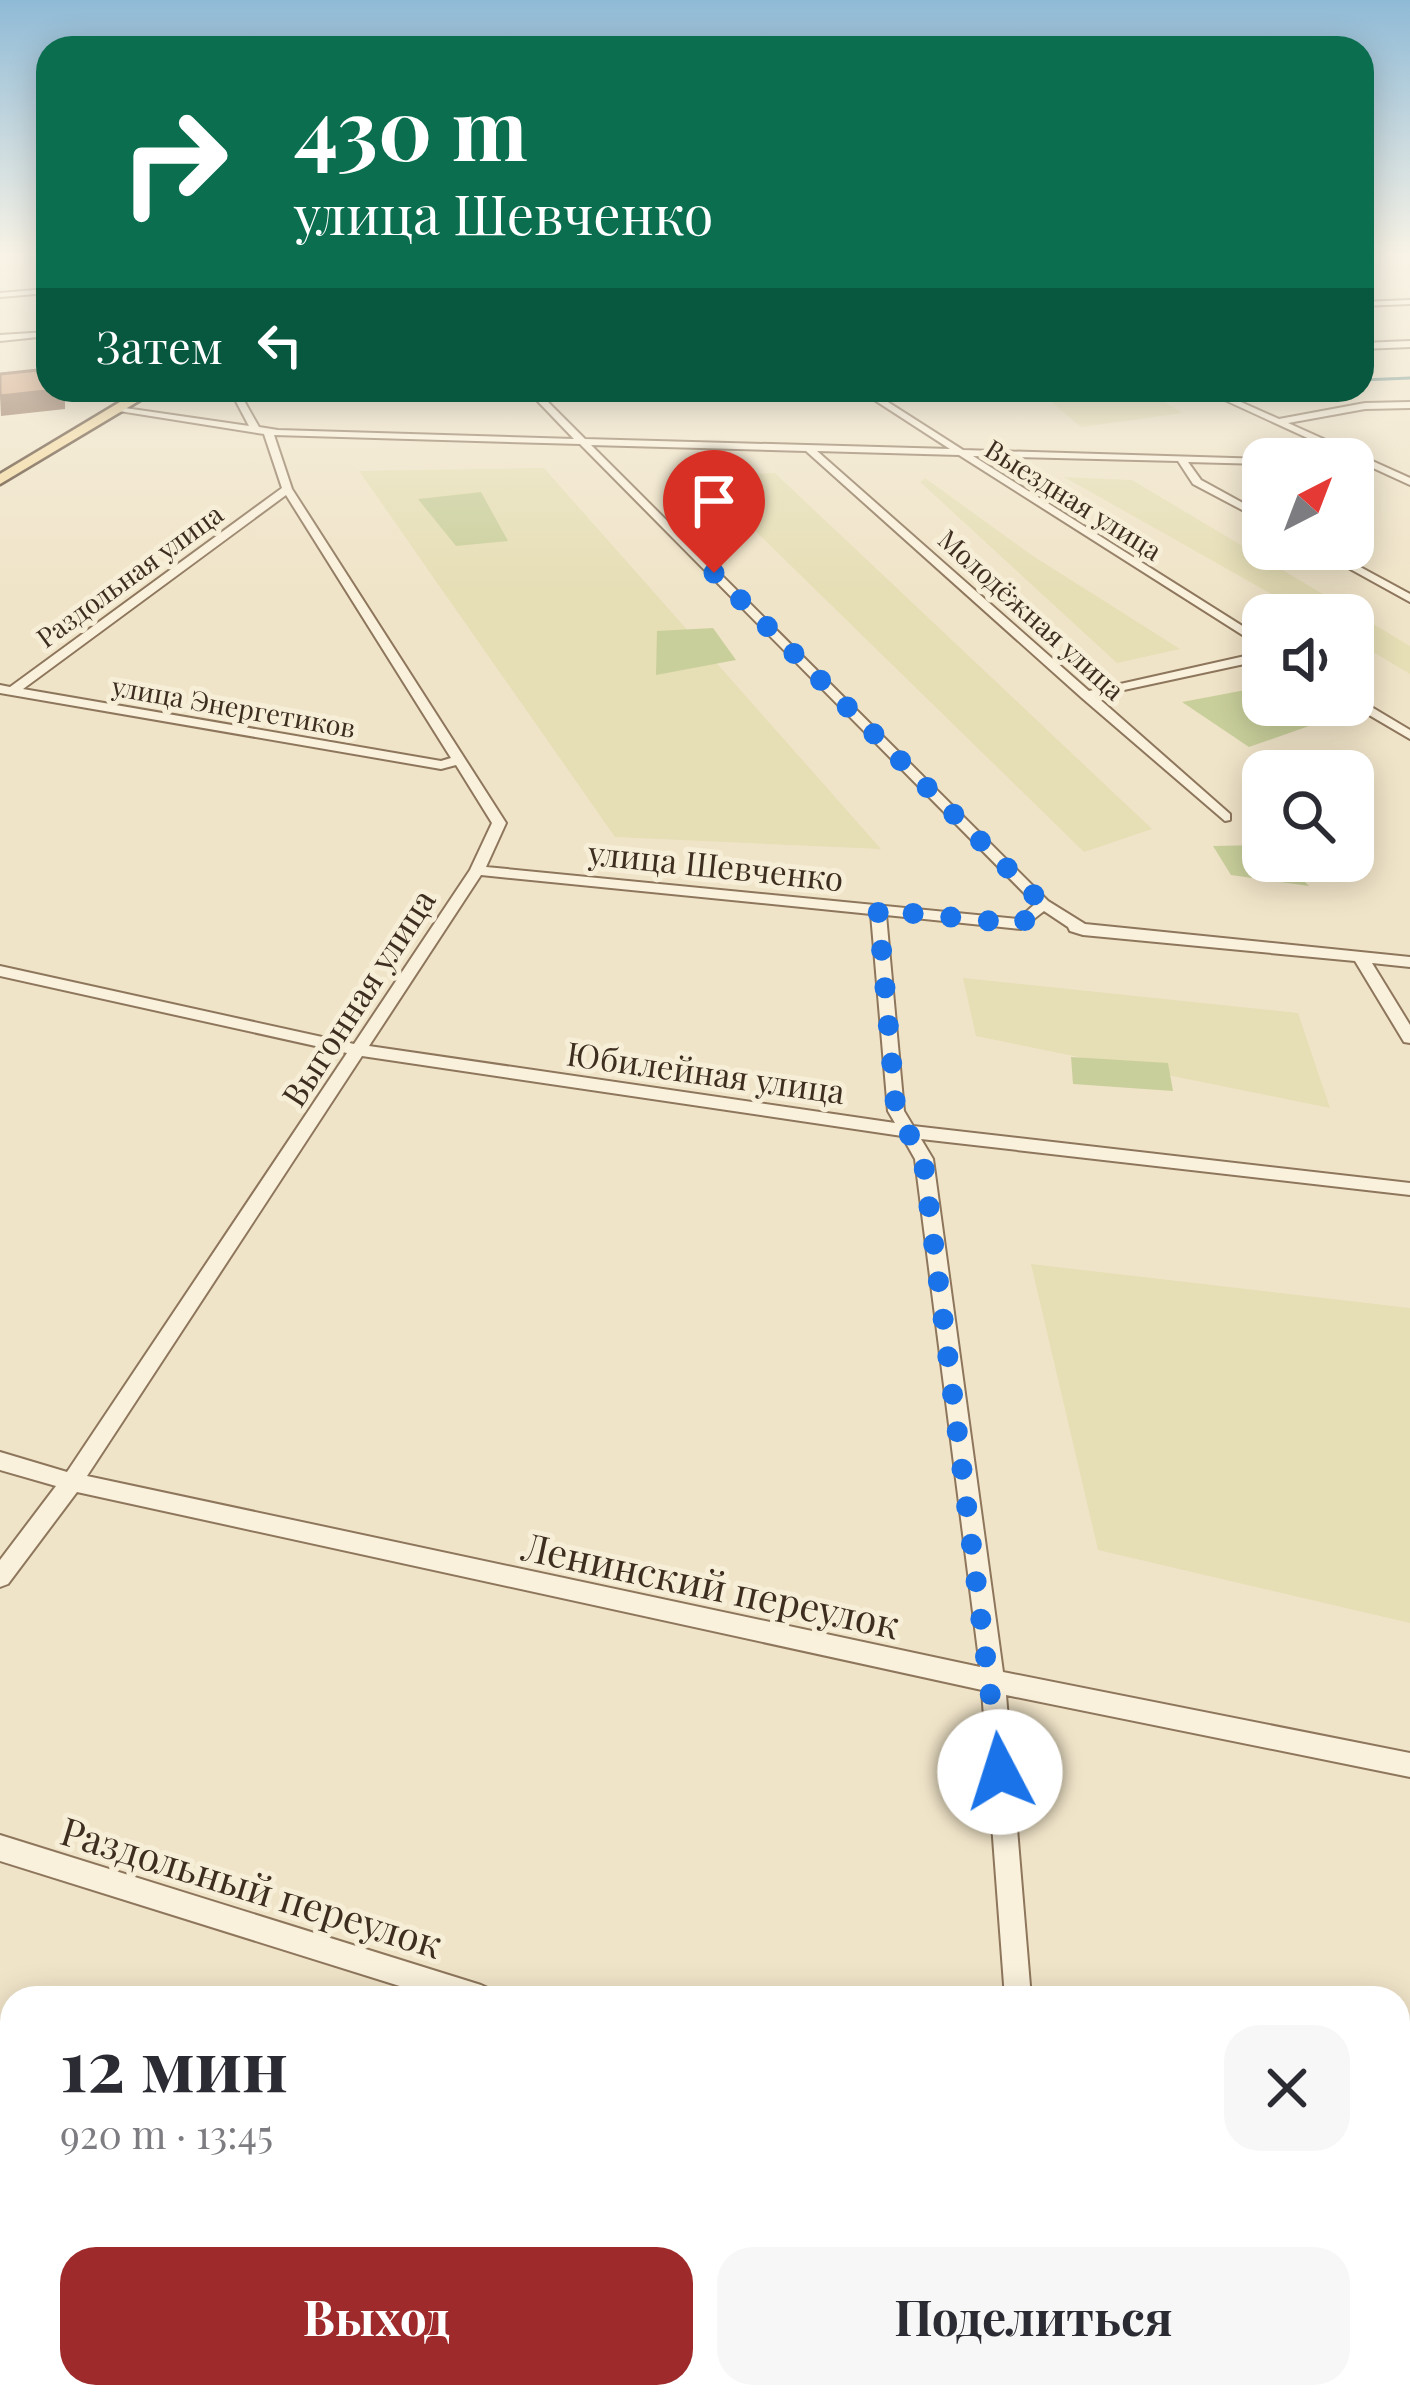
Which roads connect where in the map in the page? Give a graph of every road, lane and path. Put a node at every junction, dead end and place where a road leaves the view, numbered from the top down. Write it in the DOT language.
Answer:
graph roads {
  1 [pos="131,402"];
  2 [pos="242,402"];
  3 [pos="543,402"];
  4 [pos="881,402"];
  5 [pos="1233,402"];
  6 [pos="1410,405"];
  7 [pos="118,410"];
  8 [pos="1277,422"];
  9 [pos="261,430"];
  10 [pos="1312,438"];
  11 [pos="584,442"];
  12 [pos="807,447"];
  13 [pos="952,451"];
  14 [pos="1180,458"];
  15 [pos="1242,459"];
  16 [pos="1374,464"];
  17 [pos="1410,465"];
  18 [pos="1374,466"];
  19 [pos="0,480"];
  20 [pos="1410,482"];
  21 [pos="287,489"];
  22 [pos="1242,507"];
  23 [pos="1357,570"];
  24 [pos="1410,599"];
  25 [pos="1242,631"];
  26 [pos="1242,661"];
  27 [pos="4,693"];
  28 [pos="1086,695"];
  29 [pos="1374,713"];
  30 [pos="1410,735"];
  31 [pos="459,760"];
  32 [pos="1226,817"];
  33 [pos="477,870"];
  34 [pos="1043,904"];
  35 [pos="878,910"];
  36 [pos="1021,924"];
  37 [pos="1082,930"];
  38 [pos="1361,958"];
  39 [pos="1410,962"];
  40 [pos="0,971"];
  41 [pos="1410,1038"];
  42 [pos="358,1050"];
  43 [pos="907,1131"];
  44 [pos="1410,1189"];
  45 [pos="0,1460"];
  46 [pos="72,1482"];
  47 [pos="0,1577"];
  48 [pos="993,1682"];
  49 [pos="1410,1766"];
  50 [pos="0,1848"];
  51 [pos="443,1986"];
  52 [pos="1017,1986"];
  1 -- 7 [label="main road"];
  2 -- 9 [label="street, Выгонная улица"];
  3 -- 11 [label="street"];
  4 -- 13 [label="street, Выездная улица"];
  5 -- 8 [label="street"];
  6 -- 8 [label="street"];
  7 -- 9 [label="street"];
  7 -- 19 [label="main road"];
  8 -- 10 [label="street"];
  9 -- 11 [label="street"];
  9 -- 21 [label="street, Выгонная улица"];
  11 -- 12 [label="street"];
  11 -- 34 [label="street"];
  12 -- 13 [label="street"];
  12 -- 28 [label="street, Молодёжная улица"];
  13 -- 14 [label="street"];
  13 -- 25 [label="street, Выездная улица"];
  14 -- 15 [label="street"];
  14 -- 22 [label="street"];
  16 -- 17 [label="street"];
  18 -- 20 [label="street"];
  21 -- 27 [label="street, Раздольная улица"];
  21 -- 31 [label="street, Выгонная улица"];
  23 -- 24 [label="street"];
  26 -- 28 [label="street"];
  27 -- 31 [label="street, улица Энергетиков"];
  28 -- 32 [label="street, Молодёжная улица"];
  29 -- 30 [label="street"];
  31 -- 33 [label="street, Выгонная улица"];
  33 -- 35 [label="street, улица Шевченко"];
  33 -- 42 [label="street, Выгонная улица"];
  34 -- 36 [label="street"];
  34 -- 37 [label="street"];
  35 -- 36 [label="street, улица Шевченко"];
  35 -- 43 [label="street"];
  36 -- 37 [label="street, улица Шевченко"];
  37 -- 38 [label="street, улица Шевченко"];
  38 -- 39 [label="street, улица Шевченко"];
  38 -- 41 [label="street"];
  40 -- 42 [label="street, Юбилейная улица"];
  42 -- 43 [label="street, Юбилейная улица"];
  42 -- 46 [label="street, Выгонная улица"];
  43 -- 44 [label="street, Юбилейная улица"];
  43 -- 48 [label="street"];
  45 -- 46 [label="street, Ленинский переулок"];
  46 -- 47 [label="street, Выгонная улица"];
  46 -- 48 [label="street, Ленинский переулок"];
  48 -- 49 [label="street, Ленинский переулок"];
  48 -- 52 [label="street"];
  50 -- 51 [label="street, Раздольный переулок"];
}
